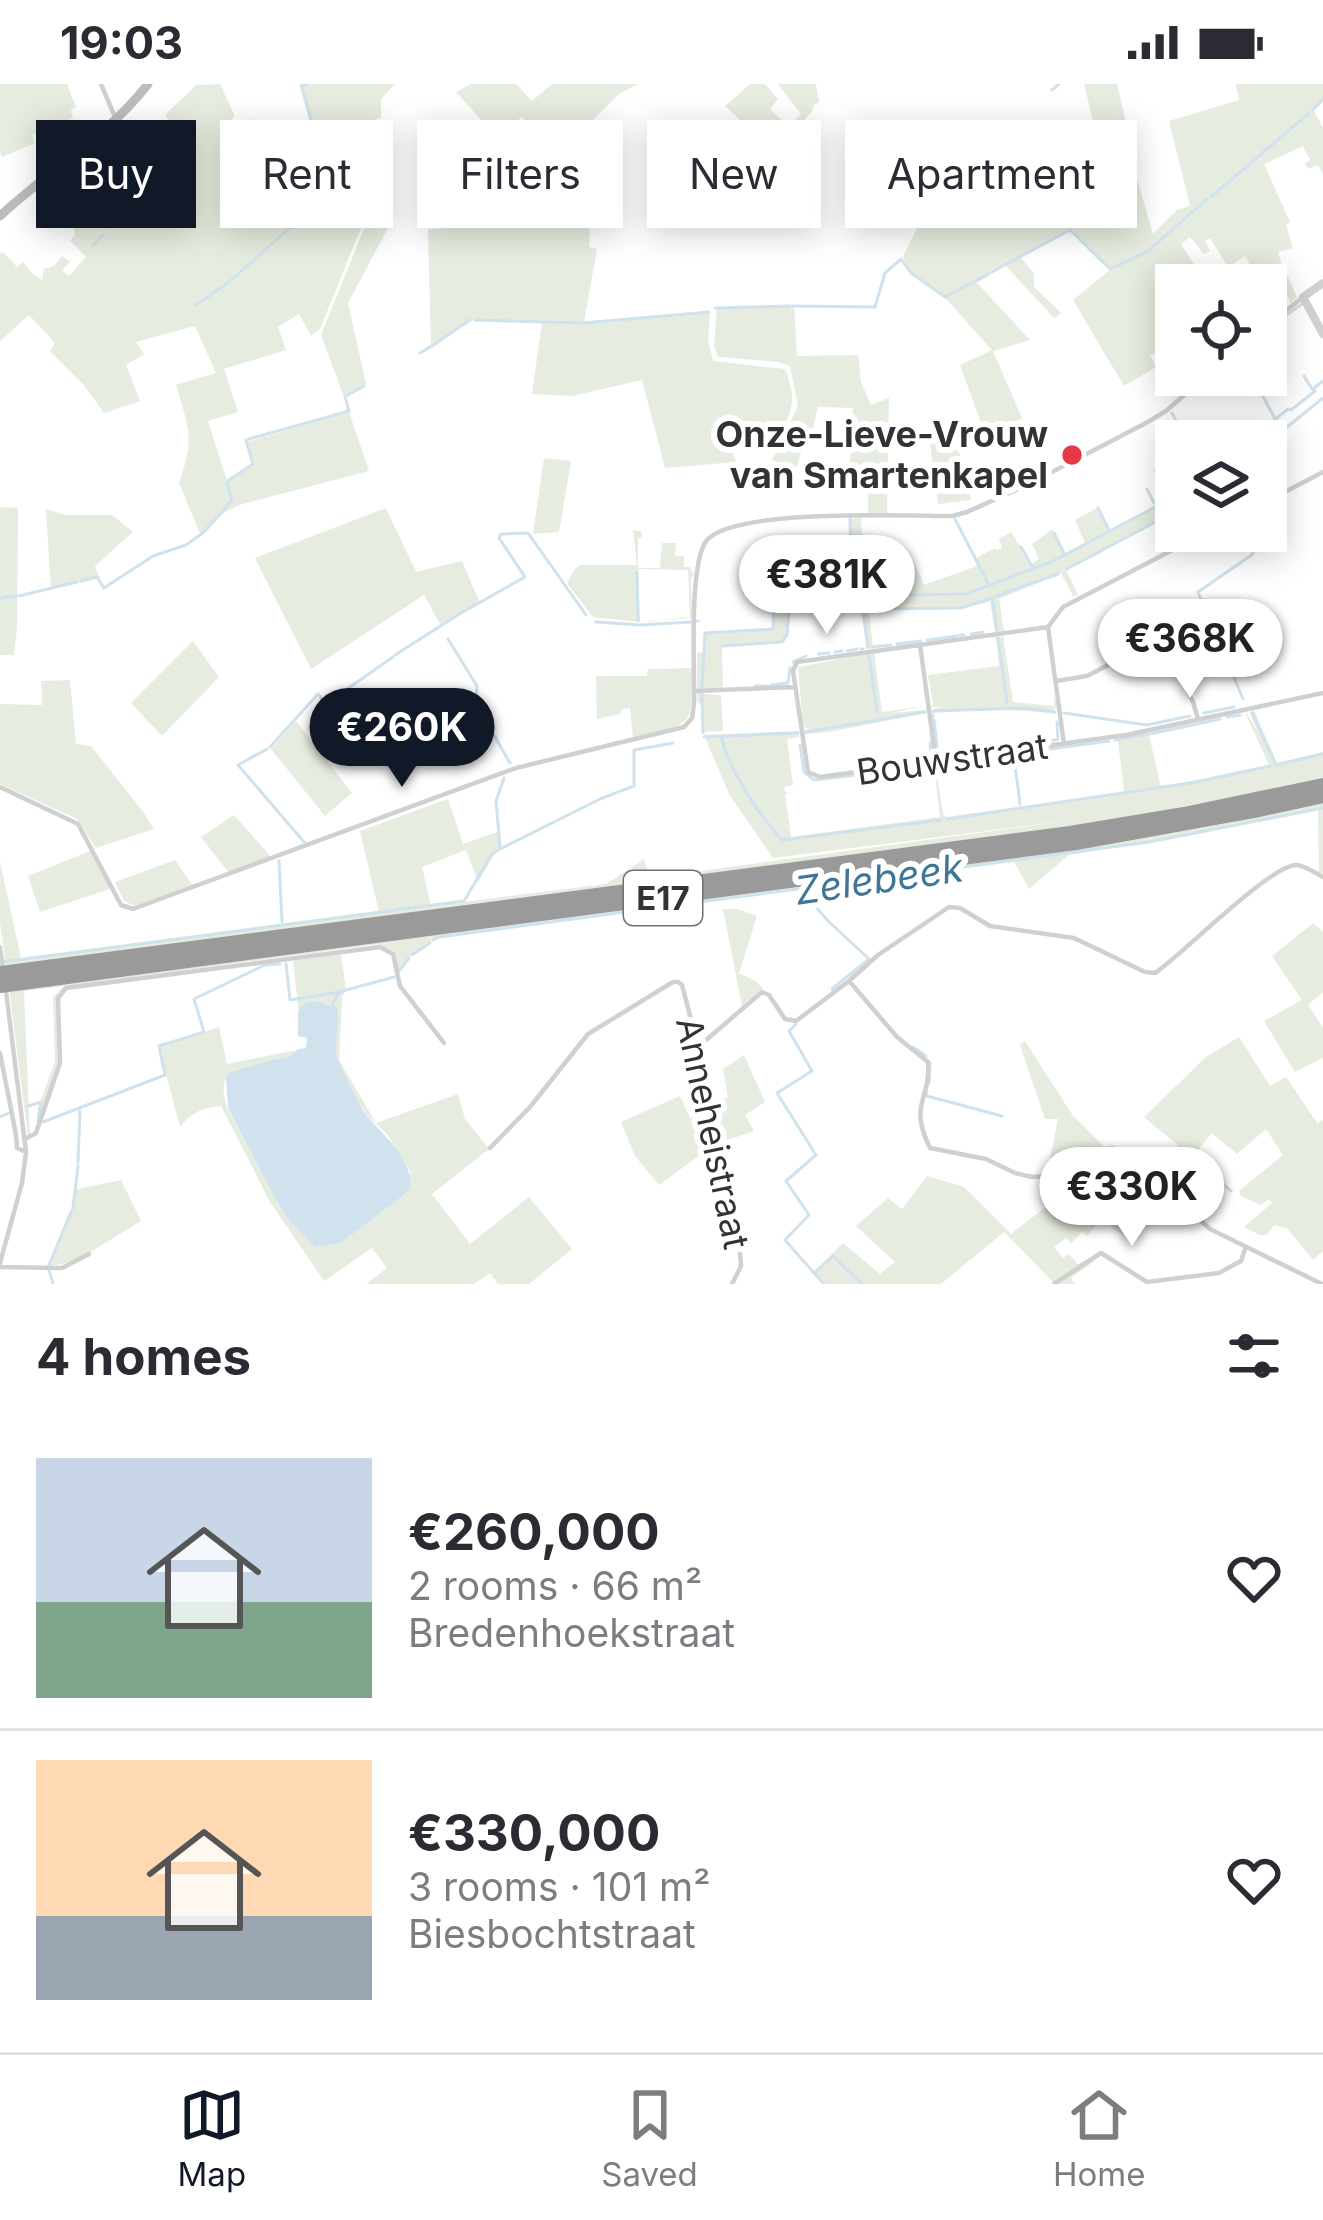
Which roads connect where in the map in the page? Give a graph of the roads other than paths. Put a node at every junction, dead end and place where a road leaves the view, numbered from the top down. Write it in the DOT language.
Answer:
graph roads {
  1 [pos="101,84"];
  2 [pos="148,84"];
  3 [pos="117,119"];
  4 [pos="0,216"];
  5 [pos="1323,284"];
  6 [pos="1303,297"];
  7 [pos="1287,310"];
  8 [pos="1323,334"];
  9 [pos="1183,396"];
  10 [pos="1323,472"];
  11 [pos="1287,491"];
  12 [pos="1169,552"];
  13 [pos="1048,627"];
  14 [pos="920,645"];
  15 [pos="1056,681"];
  16 [pos="795,687"];
  17 [pos="694,692"];
  18 [pos="1323,693"];
  19 [pos="1198,720"];
  20 [pos="1064,744"];
  21 [pos="936,761"];
  22 [pos="1323,785"];
  23 [pos="0,787"];
  24 [pos="1323,796"];
  25 [pos="1323,877"];
  26 [pos="0,947"];
  27 [pos="0,973"];
  28 [pos="849,981"];
  29 [pos="0,986"];
  30 [pos="445,1043"];
  31 [pos="698,1047"];
  32 [pos="0,1053"];
  33 [pos="25,1139"];
  34 [pos="490,1148"];
  35 [pos="26,1152"];
  36 [pos="0,1230"];
  37 [pos="9,1230"];
  38 [pos="1246,1249"];
  39 [pos="89,1254"];
  40 [pos="1259,1254"];
  41 [pos="1241,1261"];
  42 [pos="0,1265"];
  43 [pos="1311,1276"];
  44 [pos="732,1284"];
  45 [pos="1054,1284"];
  46 [pos="1304,1284"];
  47 [pos="1322,1284"];
  1 -- 3 [label="street"];
  2 -- 3 [label="main road"];
  3 -- 4 [label="main road"];
  5 -- 6 [label="street"];
  6 -- 7 [label="street"];
  6 -- 8 [label="street"];
  9 -- 17 [label="street"];
  10 -- 11 [label="street"];
  12 -- 13 [label="street"];
  13 -- 14 [label="street"];
  13 -- 15 [label="street"];
  14 -- 16 [label="street"];
  14 -- 21 [label="street"];
  15 -- 19 [label="street"];
  15 -- 20 [label="street"];
  16 -- 17 [label="street"];
  16 -- 21 [label="street, Bouwstraat"];
  17 -- 23 [label="street"];
  18 -- 19 [label="street, Bouwstraat"];
  19 -- 20 [label="street, Bouwstraat"];
  20 -- 21 [label="street, Bouwstraat"];
  22 -- 27 [label="highway, E17"];
  24 -- 29 [label="highway, E17"];
  25 -- 28 [label="street"];
  26 -- 33 [label="street"];
  28 -- 31 [label="street"];
  28 -- 38 [label="street"];
  30 -- 33 [label="street"];
  31 -- 34 [label="street, Anneheistraat"];
  31 -- 44 [label="street, Anneheistraat"];
  32 -- 35 [label="street"];
  33 -- 35 [label="street"];
  35 -- 37 [label="street"];
  36 -- 37 [label="street"];
  37 -- 42 [label="street"];
  38 -- 40 [label="street"];
  38 -- 41 [label="street"];
  39 -- 42 [label="street"];
  40 -- 41 [label="street"];
  40 -- 43 [label="street"];
  41 -- 45 [label="street"];
  43 -- 46 [label="street"];
  43 -- 47 [label="street"];
}
